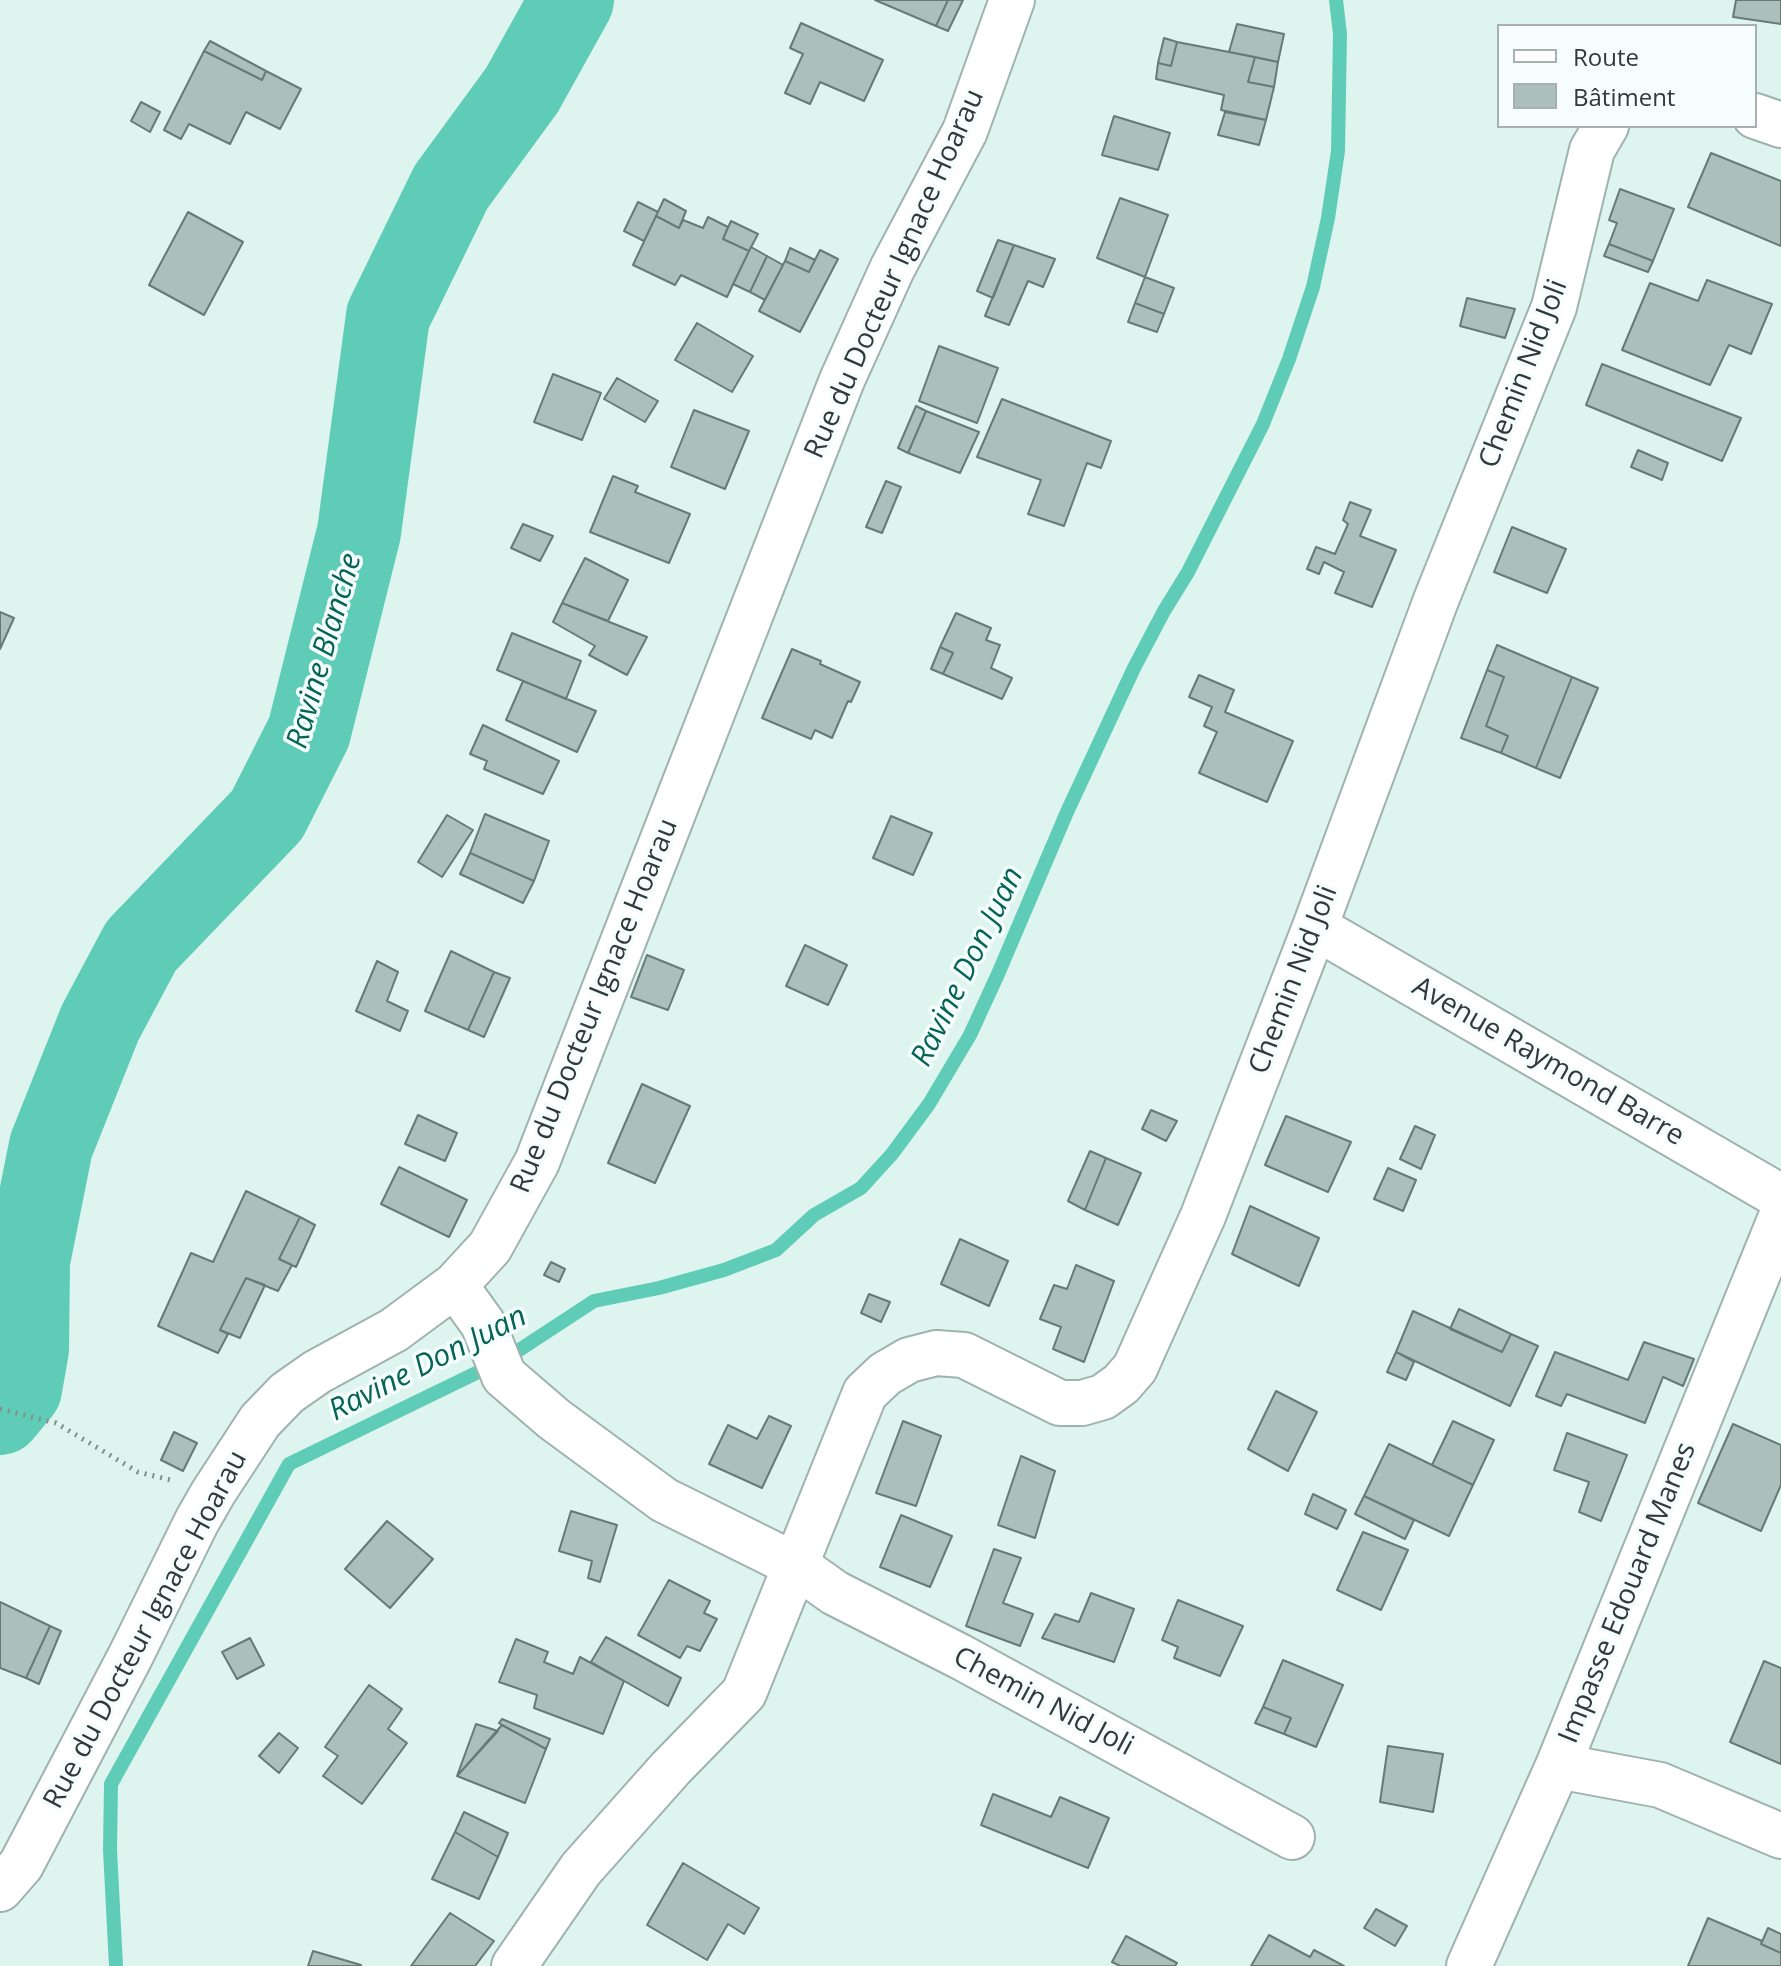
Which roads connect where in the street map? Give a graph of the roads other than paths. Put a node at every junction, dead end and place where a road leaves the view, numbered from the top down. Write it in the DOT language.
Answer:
graph roads {
  1 [pos="1012,0"];
  2 [pos="1757,117"];
  3 [pos="1781,125"];
  4 [pos="1605,128"];
  5 [pos="1315,927"];
  6 [pos="1781,1197"];
  7 [pos="1781,1217"];
  8 [pos="455,1285"];
  9 [pos="797,1566"];
  10 [pos="1558,1766"];
  11 [pos="1781,1836"];
  12 [pos="1292,1837"];
  13 [pos="0,1889"];
  14 [pos="514,1966"];
  15 [pos="1469,1966"];
  1 -- 8 [label="street, Rue du Docteur Ignace Hoarau"];
  2 -- 3 [label="street"];
  4 -- 5 [label="street, Chemin Nid Joli"];
  5 -- 6 [label="street, Avenue Raymond Barre"];
  5 -- 9 [label="street, Chemin Nid Joli"];
  7 -- 10 [label="street, Impasse Edouard Manes"];
  8 -- 9 [label="street, Chemin Nid Joli"];
  8 -- 13 [label="street, Rue du Docteur Ignace Hoarau"];
  9 -- 12 [label="street, Chemin Nid Joli"];
  9 -- 14 [label="street, Chemin Nid Joli"];
  10 -- 11 [label="street"];
  10 -- 15 [label="street, Impasse Edouard Manes"];
}
